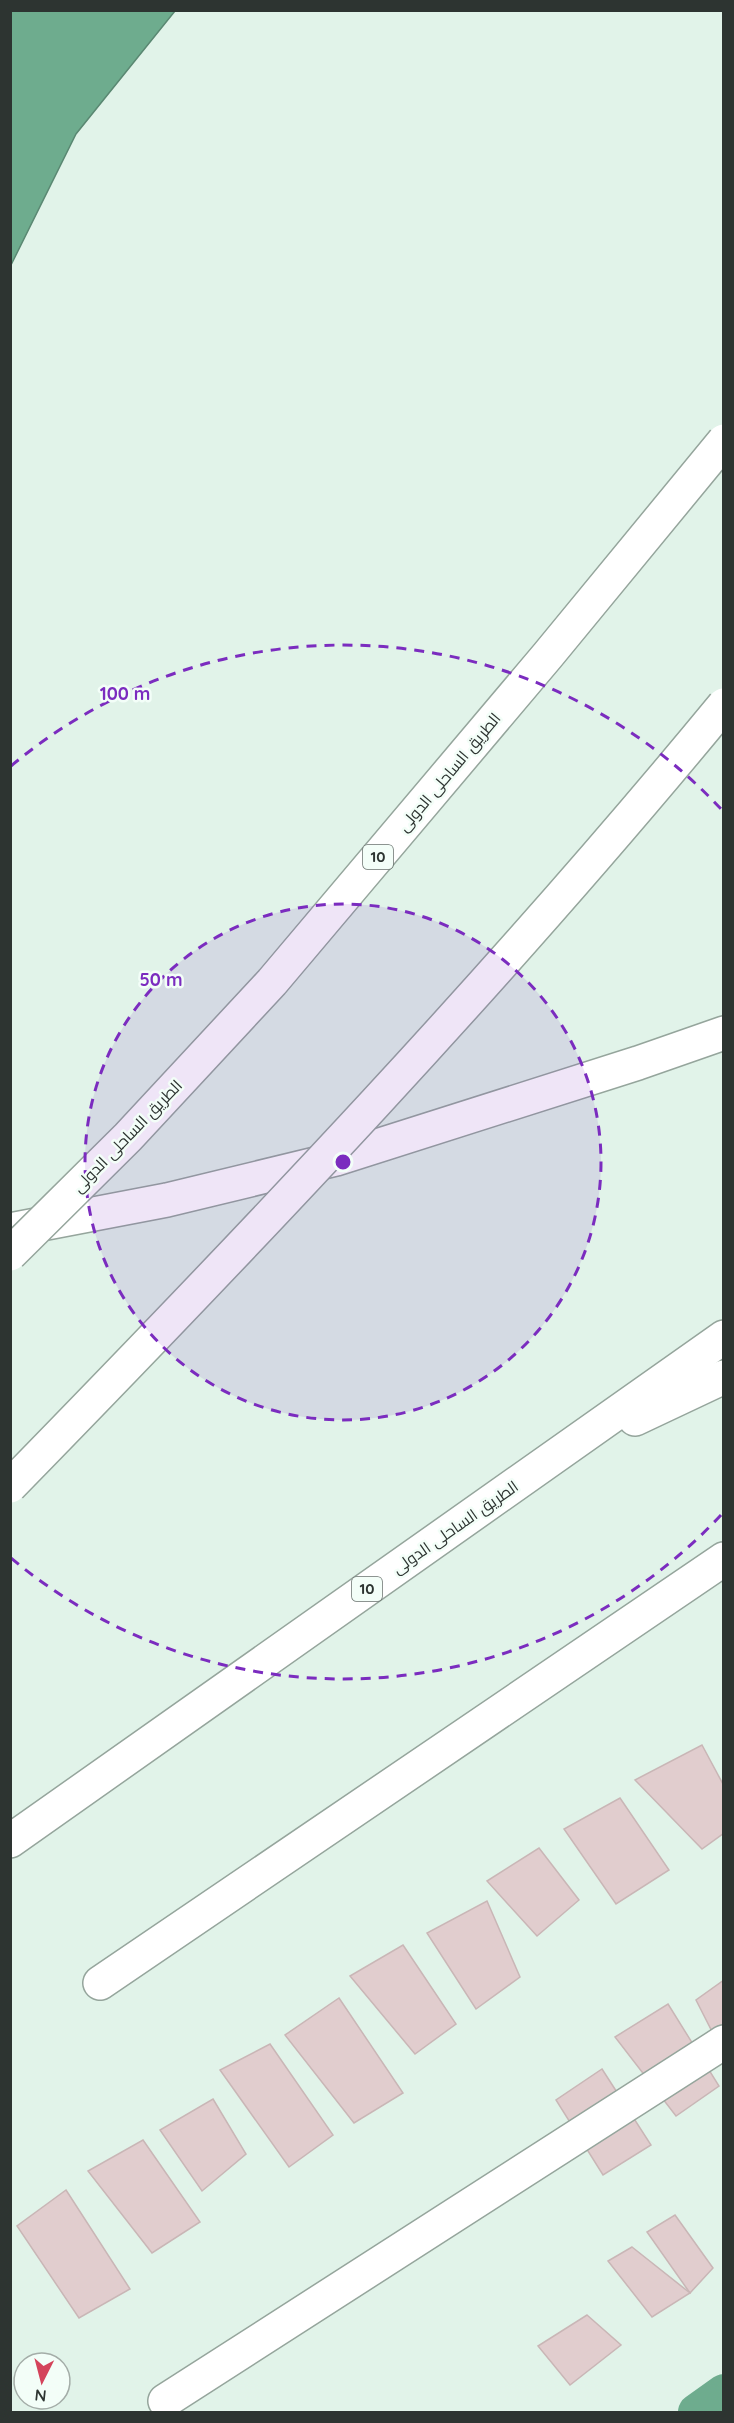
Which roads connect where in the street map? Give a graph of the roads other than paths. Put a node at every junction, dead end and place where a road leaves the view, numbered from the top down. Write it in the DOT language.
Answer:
graph roads {
  1 [pos="723,441"];
  2 [pos="723,705"];
  3 [pos="723,1033"];
  4 [pos="10,1230"];
  5 [pos="10,1254"];
  6 [pos="723,1337"];
  7 [pos="723,1377"];
  8 [pos="553,1458"];
  9 [pos="10,1486"];
  10 [pos="723,1559"];
  11 [pos="10,1840"];
  12 [pos="100,1983"];
  13 [pos="723,2042"];
  14 [pos="165,2401"];
  1 -- 5 [label="main road, الطريق الساحلى الدولى / 10, bridge"];
  2 -- 9 [label="main road, bridge"];
  3 -- 4 [label="main road, الطريق الساحلى الدولى"];
  6 -- 8 [label="main road, الطريق الساحلى الدولى / 10"];
  7 -- 8 [label="main road"];
  8 -- 11 [label="main road, الطريق الساحلى الدولى / 10"];
  10 -- 12 [label="main road"];
  13 -- 14 [label="main road"];
}
